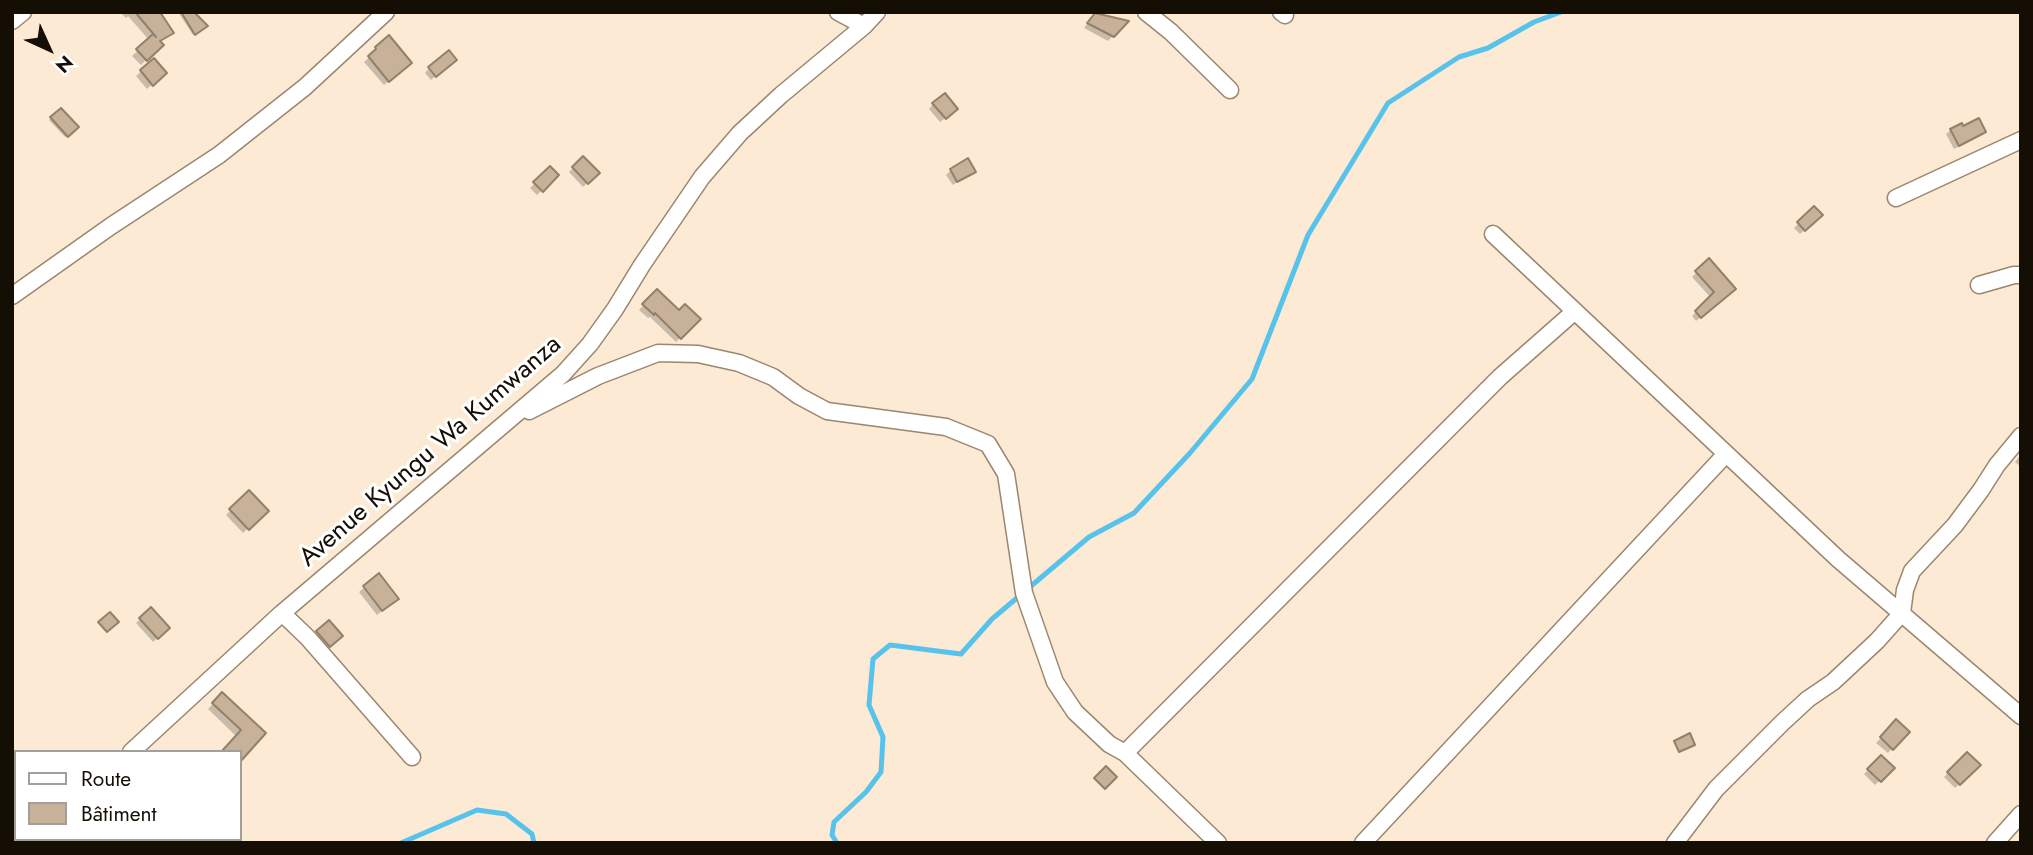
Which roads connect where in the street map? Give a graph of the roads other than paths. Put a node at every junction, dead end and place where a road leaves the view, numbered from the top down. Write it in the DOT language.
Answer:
graph roads {
  1 [pos="23,12"];
  2 [pos="386,12"];
  3 [pos="838,12"];
  4 [pos="877,12"];
  5 [pos="1146,12"];
  6 [pos="12,20"];
  7 [pos="864,26"];
  8 [pos="1230,90"];
  9 [pos="2021,140"];
  10 [pos="1896,198"];
  11 [pos="1493,234"];
  12 [pos="2021,275"];
  13 [pos="1979,285"];
  14 [pos="12,296"];
  15 [pos="1575,311"];
  16 [pos="507,421"];
  17 [pos="2021,436"];
  18 [pos="1725,455"];
  19 [pos="1902,613"];
  20 [pos="282,614"];
  21 [pos="2021,716"];
  22 [pos="133,750"];
  23 [pos="1125,753"];
  24 [pos="412,757"];
  25 [pos="2021,814"];
  26 [pos="1218,843"];
  27 [pos="1363,843"];
  28 [pos="1675,843"];
  29 [pos="1995,843"];
  1 -- 6 [label="street"];
  2 -- 14 [label="street"];
  3 -- 7 [label="street"];
  4 -- 7 [label="street, Avenue Kyungu Wa Kumwanza"];
  5 -- 8 [label="street"];
  7 -- 16 [label="street, Avenue Kyungu Wa Kumwanza"];
  9 -- 10 [label="street"];
  11 -- 15 [label="street"];
  12 -- 13 [label="street"];
  15 -- 18 [label="street"];
  15 -- 23 [label="street"];
  16 -- 20 [label="street, Avenue Kyungu Wa Kumwanza"];
  16 -- 23 [label="street"];
  17 -- 19 [label="street"];
  18 -- 19 [label="street"];
  18 -- 27 [label="street"];
  19 -- 21 [label="street"];
  19 -- 28 [label="street"];
  20 -- 22 [label="street, Avenue Kyungu Wa Kumwanza"];
  20 -- 24 [label="street"];
  23 -- 26 [label="street"];
  25 -- 29 [label="street"];
}
